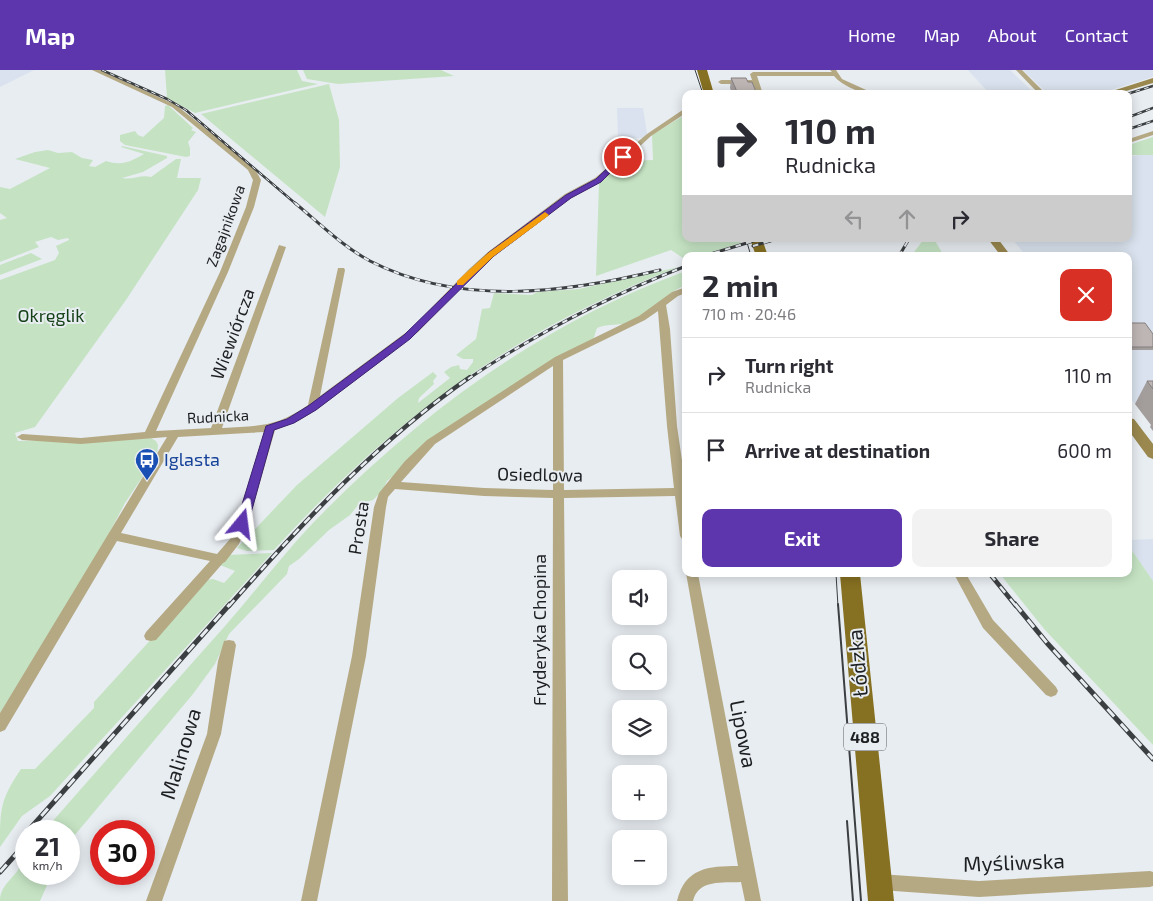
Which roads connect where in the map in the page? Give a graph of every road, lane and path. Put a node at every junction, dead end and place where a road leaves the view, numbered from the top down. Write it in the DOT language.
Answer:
graph roads {
  1 [pos="96,70"];
  2 [pos="702,70"];
  3 [pos="1019,70"];
  4 [pos="753,72"];
  5 [pos="835,72"];
  6 [pos="1153,80"];
  7 [pos="720,82"];
  8 [pos="755,82"];
  9 [pos="708,90"];
  10 [pos="758,90"];
  11 [pos="863,90"];
  12 [pos="1039,90"];
  13 [pos="1120,90"];
  14 [pos="682,113"];
  15 [pos="1153,133"];
  16 [pos="1132,140"];
  17 [pos="995,242"];
  18 [pos="282,247"];
  19 [pos="1003,252"];
  20 [pos="341,270"];
  21 [pos="682,291"];
  22 [pos="661,304"];
  23 [pos="558,359"];
  24 [pos="312,408"];
  25 [pos="1132,426"];
  26 [pos="270,428"];
  27 [pos="215,432"];
  28 [pos="174,434"];
  29 [pos="149,435"];
  30 [pos="22,436"];
  31 [pos="1153,454"];
  32 [pos="682,483"];
  33 [pos="392,484"];
  34 [pos="682,492"];
  35 [pos="558,494"];
  36 [pos="114,536"];
  37 [pos="220,559"];
  38 [pos="693,577"];
  39 [pos="850,577"];
  40 [pos="962,577"];
  41 [pos="151,636"];
  42 [pos="229,645"];
  43 [pos="1051,691"];
  44 [pos="0,726"];
  45 [pos="748,874"];
  46 [pos="1150,879"];
  47 [pos="880,892"];
  48 [pos="154,901"];
  49 [pos="309,901"];
  50 [pos="560,901"];
  51 [pos="685,901"];
  52 [pos="753,901"];
  1 -- 29 [label="street, Zagajnikowa"];
  2 -- 9 [label="main road"];
  3 -- 12 [label="street"];
  4 -- 5 [label="street"];
  4 -- 8 [label="street"];
  5 -- 11 [label="street"];
  6 -- 13 [label="street"];
  7 -- 8 [label="street"];
  8 -- 10 [label="street"];
  14 -- 24 [label="street, Rudnicka"];
  15 -- 16 [label="street"];
  17 -- 19 [label="street"];
  18 -- 27 [label="street, Wiewiórcza"];
  20 -- 24 [label="street"];
  21 -- 22 [label="street, Prosta"];
  22 -- 23 [label="street, Prosta"];
  22 -- 32 [label="street"];
  23 -- 33 [label="street, Prosta"];
  23 -- 35 [label="street, Fryderyka Chopina"];
  24 -- 26 [label="street, Rudnicka"];
  25 -- 31 [label="street"];
  26 -- 27 [label="street, Rudnicka"];
  26 -- 37 [label="street"];
  27 -- 28 [label="street, Rudnicka"];
  28 -- 29 [label="street, Rudnicka"];
  28 -- 36 [label="street"];
  29 -- 30 [label="street, Rudnicka"];
  33 -- 35 [label="street, Osiedlowa"];
  33 -- 49 [label="street, Prosta"];
  34 -- 35 [label="street, Osiedlowa"];
  35 -- 50 [label="street, Fryderyka Chopina"];
  36 -- 37 [label="street"];
  36 -- 44 [label="street"];
  37 -- 41 [label="street"];
  38 -- 45 [label="street, Lipowa"];
  39 -- 47 [label="main road, Łódzka / 488"];
  40 -- 43 [label="street"];
  42 -- 48 [label="street, Malinowa"];
  45 -- 51 [label="street"];
  45 -- 52 [label="street, Lipowa"];
  46 -- 47 [label="street, Myśliwska"];
}
